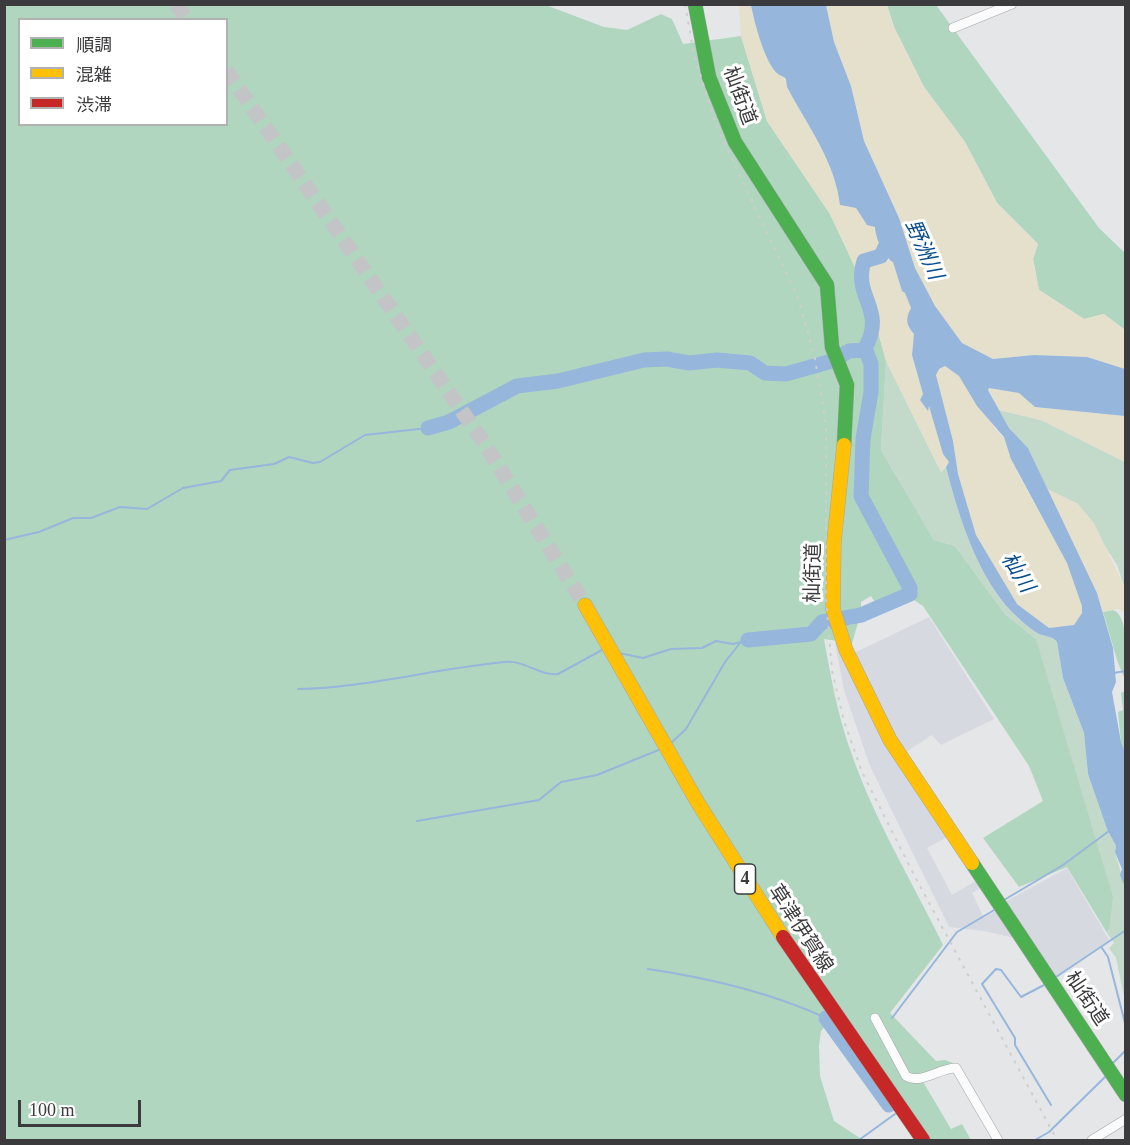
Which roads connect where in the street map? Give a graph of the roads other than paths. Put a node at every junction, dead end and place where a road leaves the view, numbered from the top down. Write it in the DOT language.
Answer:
graph roads {
  1 [pos="695,4"];
  2 [pos="1012,4"];
  3 [pos="953,28"];
  4 [pos="585,605"];
  5 [pos="874,1018"];
  6 [pos="1125,1095"];
  7 [pos="1125,1119"];
  8 [pos="923,1140"];
  9 [pos="998,1140"];
  10 [pos="1092,1140"];
  1 -- 6 [label="street, 杣街道"];
  2 -- 3 [label="street"];
  4 -- 8 [label="street, 草津伊賀線 / 4"];
  5 -- 9 [label="street"];
  7 -- 10 [label="street"];
}
